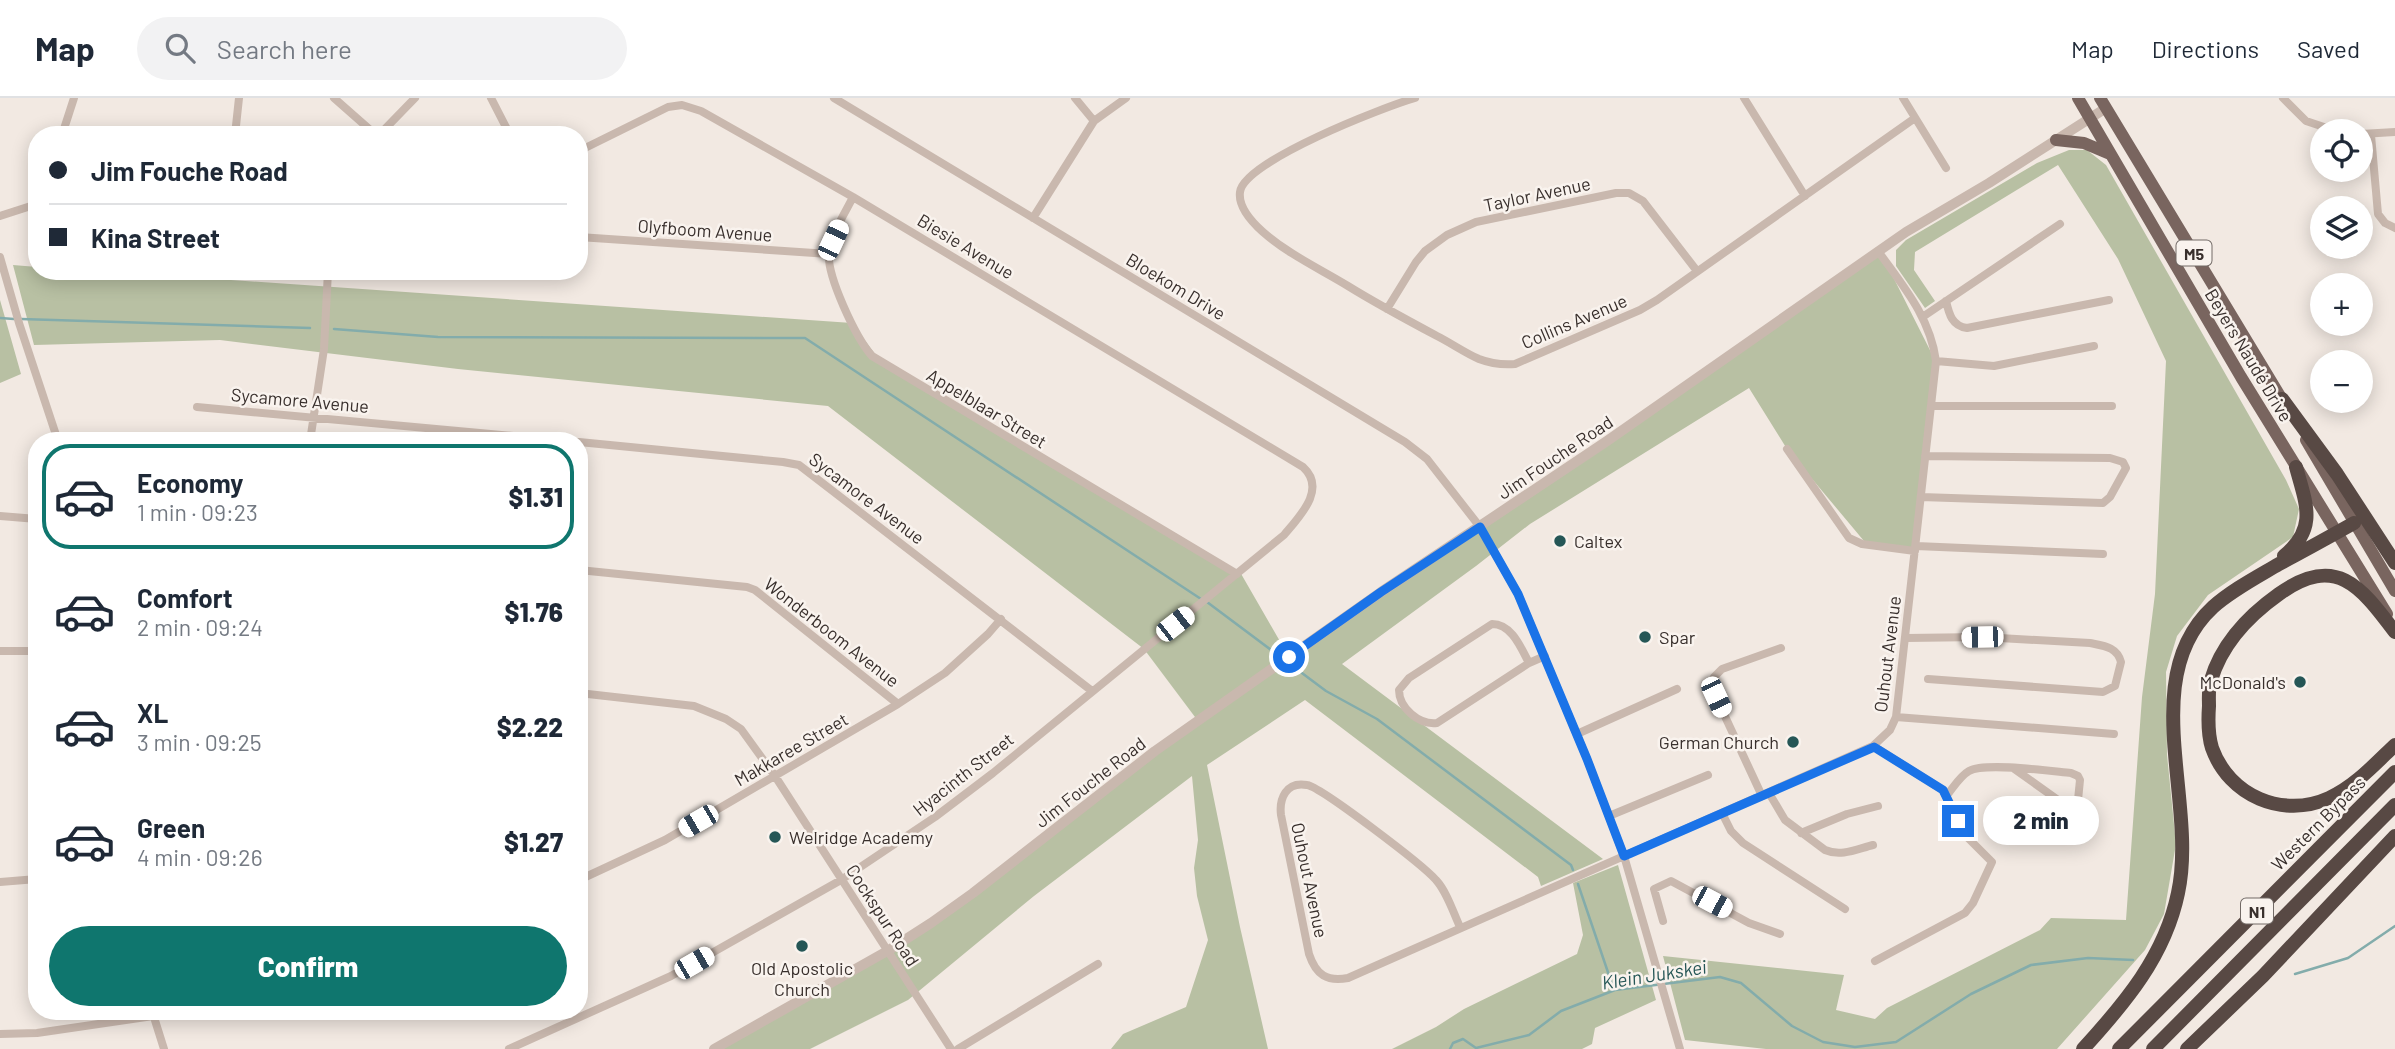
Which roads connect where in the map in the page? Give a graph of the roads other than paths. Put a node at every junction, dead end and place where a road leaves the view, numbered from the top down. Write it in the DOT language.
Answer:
graph roads {
  1 [pos="74,98"];
  2 [pos="239,98"];
  3 [pos="335,98"];
  4 [pos="415,98"];
  5 [pos="491,98"];
  6 [pos="834,98"];
  7 [pos="1075,98"];
  8 [pos="1126,98"];
  9 [pos="1380,98"];
  10 [pos="1415,98"];
  11 [pos="1744,98"];
  12 [pos="1903,98"];
  13 [pos="2078,98"];
  14 [pos="2283,98"];
  15 [pos="2103,103"];
  16 [pos="1384,107"];
  17 [pos="1915,118"];
  18 [pos="2091,118"];
  19 [pos="1094,121"];
  20 [pos="2310,122"];
  21 [pos="65,126"];
  22 [pos="236,126"];
  23 [pos="367,126"];
  24 [pos="386,126"];
  25 [pos="505,126"];
  26 [pos="2395,132"];
  27 [pos="2373,135"];
  28 [pos="2056,139"];
  29 [pos="588,147"];
  30 [pos="2110,154"];
  31 [pos="2373,158"];
  32 [pos="1946,168"];
  33 [pos="1805,196"];
  34 [pos="853,197"];
  35 [pos="28,207"];
  36 [pos="0,216"];
  37 [pos="1033,218"];
  38 [pos="2060,224"];
  39 [pos="2395,228"];
  40 [pos="588,238"];
  41 [pos="1878,251"];
  42 [pos="829,254"];
  43 [pos="0,257"];
  44 [pos="1697,271"];
  45 [pos="328,280"];
  46 [pos="2109,300"];
  47 [pos="1946,301"];
  48 [pos="1387,309"];
  49 [pos="1924,316"];
  50 [pos="2094,346"];
  51 [pos="1936,360"];
  52 [pos="2282,399"];
  53 [pos="1931,406"];
  54 [pos="2112,406"];
  55 [pos="197,407"];
  56 [pos="313,417"];
  57 [pos="55,432"];
  58 [pos="311,432"];
  59 [pos="472,432"];
  60 [pos="588,443"];
  61 [pos="1787,449"];
  62 [pos="1925,456"];
  63 [pos="2296,467"];
  64 [pos="1312,493"];
  65 [pos="1921,498"];
  66 [pos="0,516"];
  67 [pos="28,518"];
  68 [pos="2354,523"];
  69 [pos="1480,527"];
  70 [pos="2337,532"];
  71 [pos="1915,548"];
  72 [pos="2103,554"];
  73 [pos="2395,563"];
  74 [pos="588,571"];
  75 [pos="1237,574"];
  76 [pos="2261,575"];
  77 [pos="2395,591"];
  78 [pos="1001,619"];
  79 [pos="2395,626"];
  80 [pos="2395,632"];
  81 [pos="1906,638"];
  82 [pos="1781,648"];
  83 [pos="0,651"];
  84 [pos="28,651"];
  85 [pos="1545,656"];
  86 [pos="1529,663"];
  87 [pos="1928,679"];
  88 [pos="1677,689"];
  89 [pos="1092,691"];
  90 [pos="588,694"];
  91 [pos="898,704"];
  92 [pos="1896,717"];
  93 [pos="1577,734"];
  94 [pos="2114,734"];
  95 [pos="2395,745"];
  96 [pos="1874,747"];
  97 [pos="2013,768"];
  98 [pos="2395,772"];
  99 [pos="1708,775"];
  100 [pos="775,776"];
  101 [pos="1765,794"];
  102 [pos="1947,795"];
  103 [pos="1878,806"];
  104 [pos="2395,806"];
  105 [pos="1722,813"];
  106 [pos="1609,816"];
  107 [pos="1801,833"];
  108 [pos="2395,836"];
  109 [pos="2395,844"];
  110 [pos="1872,845"];
  111 [pos="1624,856"];
  112 [pos="2364,867"];
  113 [pos="588,876"];
  114 [pos="28,880"];
  115 [pos="841,880"];
  116 [pos="0,882"];
  117 [pos="1654,889"];
  118 [pos="1637,896"];
  119 [pos="1845,909"];
  120 [pos="1662,921"];
  121 [pos="1460,927"];
  122 [pos="1780,934"];
  123 [pos="889,950"];
  124 [pos="1875,961"];
  125 [pos="1098,964"];
  126 [pos="588,1011"];
  127 [pos="116,1020"];
  128 [pos="155,1020"];
  129 [pos="568,1020"];
  130 [pos="0,1034"];
  131 [pos="164,1049"];
  132 [pos="509,1049"];
  133 [pos="714,1049"];
  134 [pos="951,1049"];
  135 [pos="958,1049"];
  136 [pos="1680,1049"];
  137 [pos="2083,1049"];
  138 [pos="2119,1049"];
  139 [pos="2153,1049"];
  140 [pos="2187,1049"];
  1 -- 21 [label="street"];
  2 -- 22 [label="street"];
  3 -- 23 [label="street"];
  4 -- 24 [label="street"];
  5 -- 25 [label="street"];
  6 -- 37 [label="street, Bloekom Drive"];
  7 -- 19 [label="street"];
  8 -- 19 [label="street"];
  9 -- 16 [label="street"];
  10 -- 16 [label="street"];
  11 -- 33 [label="street"];
  12 -- 17 [label="street"];
  13 -- 18 [label="main road, Beyers Naudé Drive / M5"];
  14 -- 20 [label="street"];
  15 -- 18 [label="street, Jim Fouche Road"];
  15 -- 52 [label="main road, Beyers Naudé Drive / M5"];
  16 -- 48 [label="street, Collins Avenue"];
  17 -- 32 [label="street"];
  17 -- 33 [label="street, Collins Avenue"];
  18 -- 28 [label="street, Jim Fouche Road"];
  18 -- 30 [label="main road, Beyers Naudé Drive / M5"];
  19 -- 37 [label="street"];
  26 -- 27 [label="street"];
  28 -- 30 [label="main road"];
  28 -- 41 [label="street, Jim Fouche Road"];
  29 -- 34 [label="street, Biesie Avenue"];
  30 -- 63 [label="main road, Beyers Naudé Drive / M5"];
  31 -- 39 [label="street"];
  33 -- 44 [label="street, Collins Avenue"];
  34 -- 42 [label="street"];
  34 -- 64 [label="street, Biesie Avenue"];
  35 -- 36 [label="street"];
  37 -- 69 [label="street, Bloekom Drive"];
  38 -- 47 [label="street"];
  40 -- 42 [label="street, Olyfboom Avenue"];
  41 -- 49 [label="street, Ouhout Avenue"];
  41 -- 69 [label="street, Jim Fouche Road"];
  42 -- 75 [label="street, Appelblaar Street"];
  43 -- 57 [label="street"];
  44 -- 48 [label="street, Collins Avenue"];
  44 -- 48 [label="street, Taylor Avenue"];
  45 -- 56 [label="street"];
  46 -- 47 [label="street"];
  47 -- 49 [label="street"];
  49 -- 51 [label="street, Ouhout Avenue"];
  50 -- 51 [label="street"];
  51 -- 53 [label="street, Ouhout Avenue"];
  52 -- 68 [label="main road, Beyers Naudé Drive / M5"];
  52 -- 73 [label="highway"];
  53 -- 54 [label="street"];
  53 -- 62 [label="street, Ouhout Avenue"];
  55 -- 56 [label="street, Sycamore Avenue"];
  56 -- 58 [label="street"];
  56 -- 59 [label="street, Sycamore Avenue"];
  60 -- 78 [label="street, Sycamore Avenue"];
  61 -- 71 [label="street"];
  62 -- 65 [label="street, Ouhout Avenue"];
  62 -- 65 [label="street"];
  63 -- 70 [label="main road, Beyers Naudé Drive / M5"];
  63 -- 76 [label="highway"];
  64 -- 75 [label="street, Hyacinth Street"];
  65 -- 71 [label="street, Ouhout Avenue"];
  66 -- 67 [label="street"];
  68 -- 70 [label="highway"];
  68 -- 77 [label="main road, Beyers Naudé Drive / M5"];
  69 -- 85 [label="street, Bloekom Drive"];
  69 -- 123 [label="street, Jim Fouche Road"];
  70 -- 76 [label="highway"];
  70 -- 79 [label="main road, Beyers Naudé Drive / M5"];
  71 -- 72 [label="street"];
  71 -- 81 [label="street, Ouhout Avenue"];
  74 -- 91 [label="street, Wonderboom Avenue"];
  75 -- 89 [label="street, Hyacinth Street"];
  76 -- 137 [label="highway"];
  78 -- 89 [label="street, Sycamore Avenue"];
  78 -- 91 [label="street, Makkaree Street"];
  80 -- 95 [label="highway"];
  81 -- 87 [label="street"];
  81 -- 92 [label="street, Ouhout Avenue"];
  82 -- 101 [label="street"];
  83 -- 84 [label="street"];
  85 -- 86 [label="street"];
  85 -- 93 [label="street, Bloekom Drive"];
  86 -- 86 [label="street"];
  88 -- 93 [label="street"];
  89 -- 115 [label="street, Hyacinth Street"];
  90 -- 100 [label="street, Cockspur Road"];
  91 -- 100 [label="street, Makkaree Street"];
  92 -- 94 [label="street"];
  92 -- 96 [label="street, Ouhout Avenue"];
  93 -- 106 [label="street, Bloekom Drive"];
  96 -- 101 [label="street, Ouhout Avenue"];
  96 -- 102 [label="street"];
  97 -- 97 [label="street"];
  97 -- 102 [label="street"];
  98 -- 138 [label="highway, Western Bypass / N1"];
  99 -- 106 [label="street"];
  100 -- 113 [label="street, Makkaree Street"];
  100 -- 115 [label="street, Cockspur Road"];
  101 -- 105 [label="street, Ouhout Avenue"];
  101 -- 107 [label="street"];
  102 -- 124 [label="street"];
  103 -- 107 [label="street"];
  104 -- 139 [label="highway, N1"];
  105 -- 111 [label="street, Ouhout Avenue"];
  105 -- 119 [label="street"];
  106 -- 111 [label="street, Bloekom Drive"];
  107 -- 110 [label="street"];
  108 -- 112 [label="highway"];
  109 -- 112 [label="highway"];
  111 -- 118 [label="street, Bloekom Drive"];
  111 -- 121 [label="street, Ouhout Avenue"];
  112 -- 140 [label="highway"];
  114 -- 116 [label="street"];
  115 -- 123 [label="street, Cockspur Road"];
  115 -- 126 [label="street, Hyacinth Street"];
  117 -- 118 [label="street"];
  117 -- 120 [label="street"];
  117 -- 122 [label="street"];
  118 -- 136 [label="street, Bloekom Drive"];
  121 -- 121 [label="street, Ouhout Avenue"];
  123 -- 133 [label="street, Jim Fouche Road"];
  123 -- 134 [label="street, Cockspur Road"];
  125 -- 135 [label="street"];
  127 -- 130 [label="street"];
  128 -- 131 [label="street"];
  129 -- 132 [label="street, Hyacinth Street"];
}
